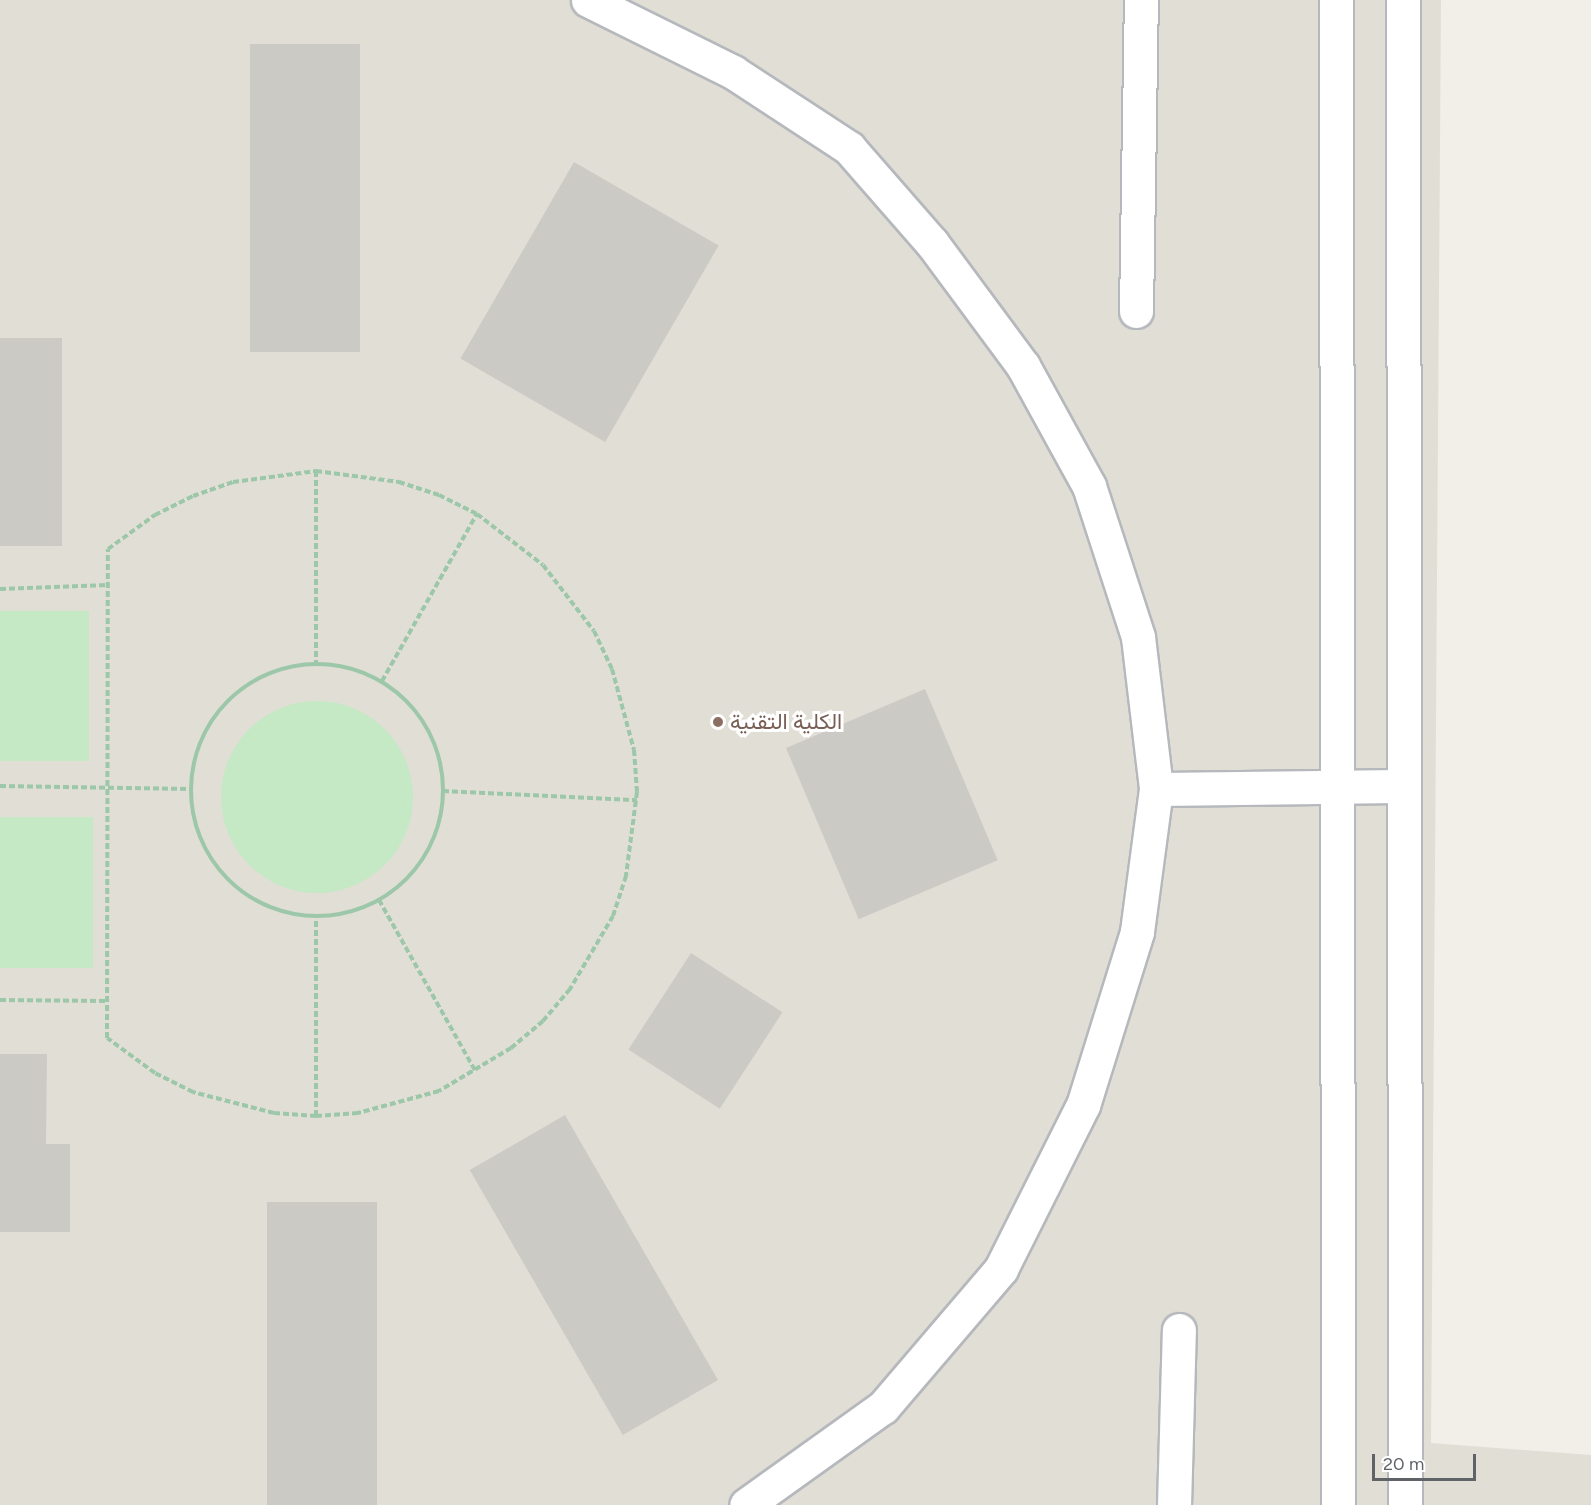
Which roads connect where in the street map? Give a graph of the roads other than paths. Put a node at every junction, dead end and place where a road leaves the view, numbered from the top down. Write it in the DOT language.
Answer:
graph roads {
  1 [pos="588,0"];
  2 [pos="1141,0"];
  3 [pos="1336,0"];
  4 [pos="1403,0"];
  5 [pos="1136,311"];
  6 [pos="1337,786"];
  7 [pos="1404,786"];
  8 [pos="1156,789"];
  9 [pos="1179,1330"];
  10 [pos="746,1505"];
  11 [pos="1174,1505"];
  12 [pos="1338,1505"];
  13 [pos="1405,1505"];
  1 -- 8 [label="lane"];
  2 -- 5 [label="lane"];
  3 -- 6 [label="lane"];
  4 -- 7 [label="lane"];
  6 -- 7 [label="lane"];
  6 -- 8 [label="lane"];
  6 -- 12 [label="lane"];
  7 -- 13 [label="lane"];
  8 -- 10 [label="lane"];
  9 -- 11 [label="lane"];
}
